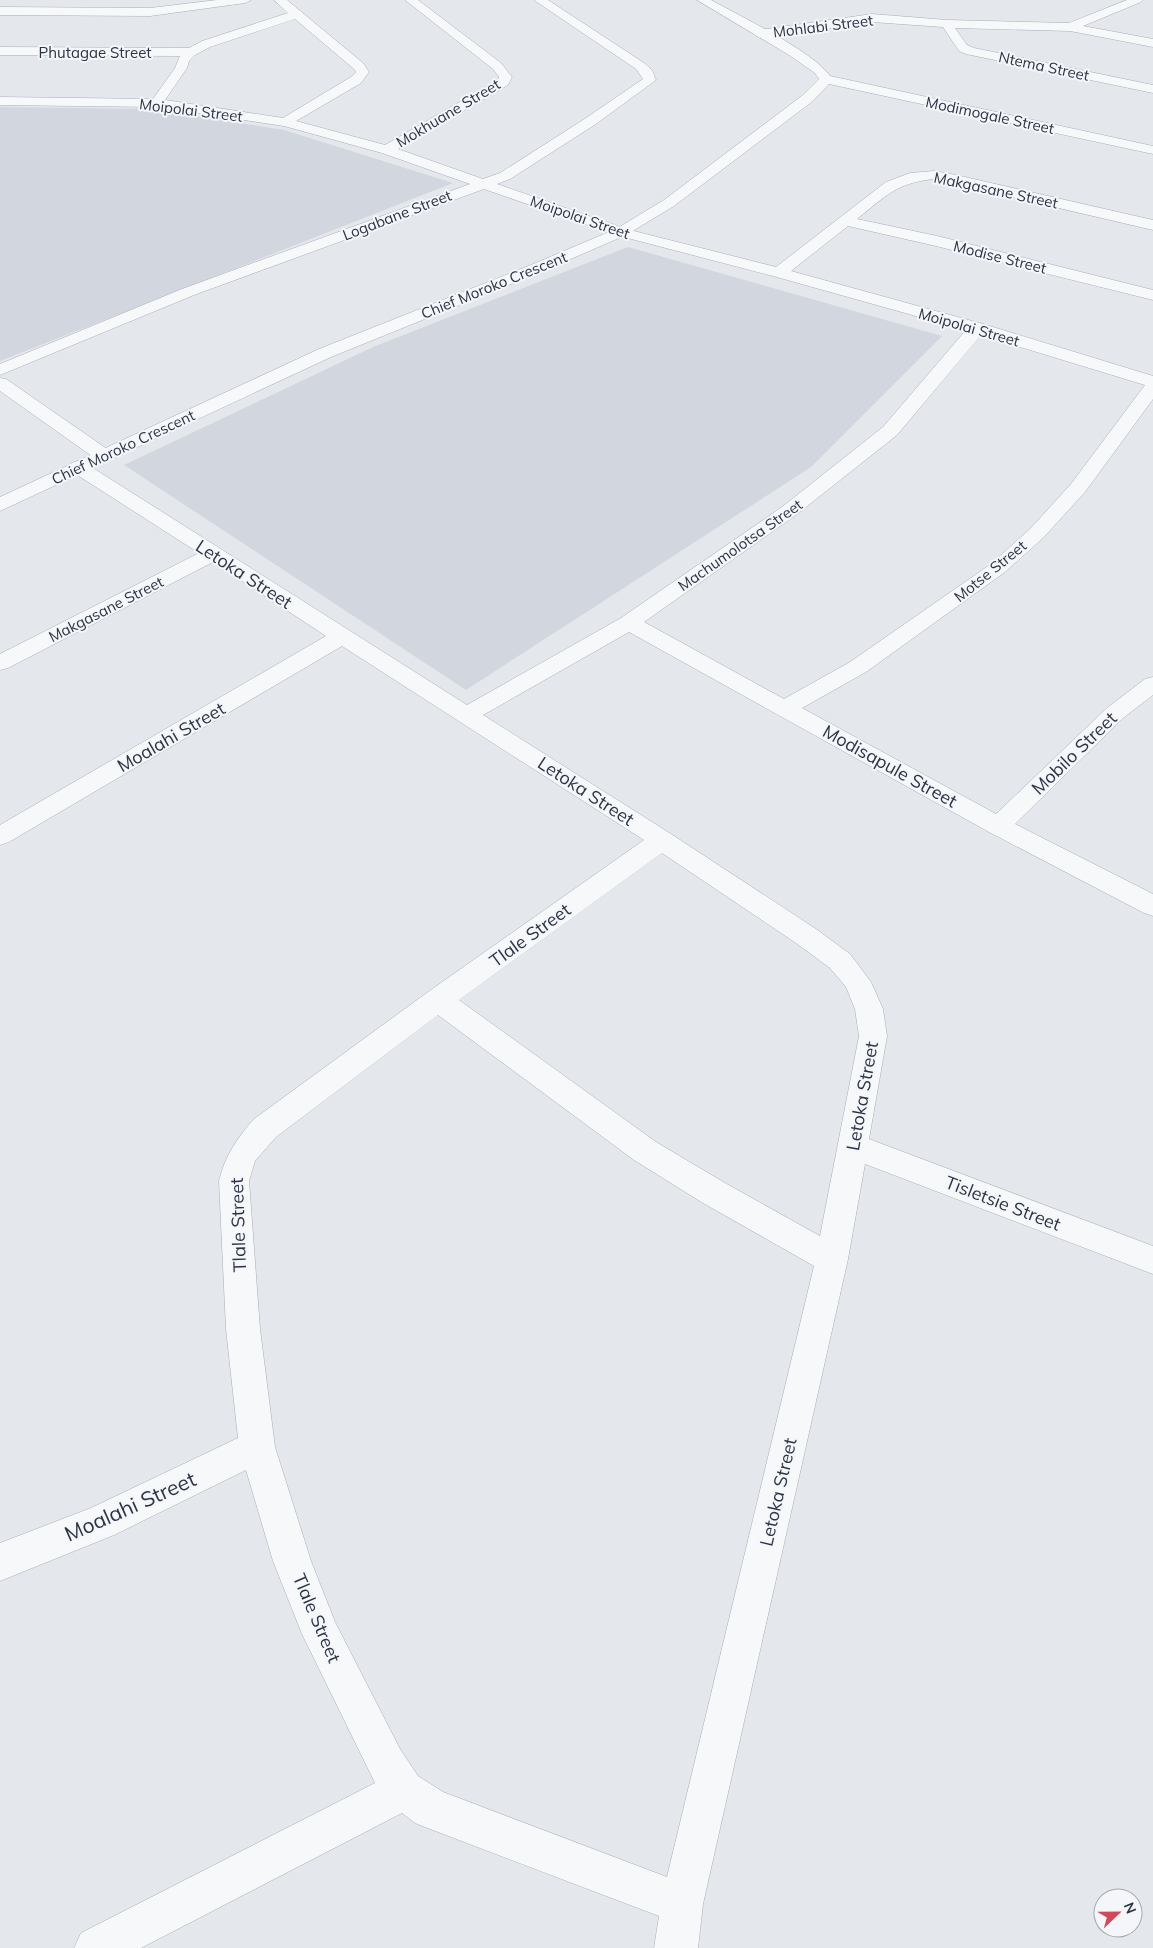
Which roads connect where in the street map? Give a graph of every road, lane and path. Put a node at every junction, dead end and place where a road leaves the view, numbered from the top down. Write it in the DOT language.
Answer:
graph roads {
  1 [pos="245,0"];
  2 [pos="280,0"];
  3 [pos="411,0"];
  4 [pos="540,0"];
  5 [pos="703,0"];
  6 [pos="1137,0"];
  7 [pos="865,6"];
  8 [pos="0,11"];
  9 [pos="297,14"];
  10 [pos="872,18"];
  11 [pos="947,24"];
  12 [pos="1070,27"];
  13 [pos="760,34"];
  14 [pos="1153,43"];
  15 [pos="0,51"];
  16 [pos="191,52"];
  17 [pos="826,79"];
  18 [pos="1153,88"];
  19 [pos="0,101"];
  20 [pos="157,103"];
  21 [pos="285,122"];
  22 [pos="387,150"];
  23 [pos="1153,150"];
  24 [pos="481,183"];
  25 [pos="847,221"];
  26 [pos="1153,225"];
  27 [pos="621,232"];
  28 [pos="779,273"];
  29 [pos="1153,296"];
  30 [pos="977,328"];
  31 [pos="0,370"];
  32 [pos="1153,382"];
  33 [pos="0,384"];
  34 [pos="1153,386"];
  35 [pos="104,455"];
  36 [pos="78,467"];
  37 [pos="0,505"];
  38 [pos="213,554"];
  39 [pos="629,623"];
  40 [pos="342,636"];
  41 [pos="0,663"];
  42 [pos="1153,684"];
  43 [pos="785,708"];
  44 [pos="466,715"];
  45 [pos="998,826"];
  46 [pos="0,836"];
  47 [pos="662,840"];
  48 [pos="1153,906"];
  49 [pos="438,1000"];
  50 [pos="853,1146"];
  51 [pos="832,1259"];
  52 [pos="1153,1260"];
  53 [pos="257,1447"];
  54 [pos="0,1562"];
  55 [pos="404,1790"];
  56 [pos="682,1904"];
  57 [pos="96,1948"];
  58 [pos="676,1948"];
  1 -- 8 [label="street"];
  2 -- 9 [label="street"];
  3 -- 22 [label="street, Mokhuane Street"];
  4 -- 24 [label="street, Logabane Street"];
  5 -- 13 [label="street"];
  6 -- 12 [label="street"];
  7 -- 10 [label="street"];
  9 -- 16 [label="street"];
  9 -- 21 [label="street"];
  10 -- 11 [label="street, Mohlabi Street"];
  10 -- 13 [label="street, Mohlabi Street"];
  11 -- 12 [label="street, Mohlabi Street"];
  11 -- 18 [label="street, Ntema Street"];
  12 -- 14 [label="street, Mohlabi Street"];
  13 -- 17 [label="street"];
  15 -- 16 [label="street, Phutagae Street"];
  16 -- 20 [label="street"];
  17 -- 23 [label="street, Modimogale Street"];
  17 -- 27 [label="street, Chief Moroko Crescent"];
  19 -- 20 [label="street, Moipolai Street"];
  20 -- 21 [label="street, Moipolai Street"];
  21 -- 22 [label="street, Moipolai Street"];
  22 -- 24 [label="street, Moipolai Street"];
  24 -- 27 [label="street, Moipolai Street"];
  24 -- 31 [label="street, Logabane Street"];
  25 -- 26 [label="street, Makgasane Street"];
  25 -- 28 [label="street, Makgasane Street"];
  25 -- 29 [label="street, Modise Street"];
  27 -- 28 [label="street, Moipolai Street"];
  27 -- 35 [label="street, Chief Moroko Crescent"];
  28 -- 30 [label="street, Moipolai Street"];
  30 -- 32 [label="street, Moipolai Street"];
  30 -- 39 [label="street, Machumolotsa Street"];
  33 -- 35 [label="street"];
  34 -- 43 [label="street, Motse Street"];
  35 -- 36 [label="street, Chief Moroko Crescent"];
  36 -- 37 [label="street, Chief Moroko Crescent"];
  36 -- 38 [label="street, Letoka Street"];
  38 -- 40 [label="street, Letoka Street"];
  38 -- 41 [label="street, Makgasane Street"];
  39 -- 43 [label="street, Modisapule Street"];
  39 -- 44 [label="street, Machumolotsa Street"];
  40 -- 44 [label="street, Letoka Street"];
  40 -- 46 [label="street, Moalahi Street"];
  42 -- 45 [label="street, Mobilo Street"];
  43 -- 45 [label="street, Modisapule Street"];
  44 -- 47 [label="street, Letoka Street"];
  45 -- 48 [label="street, Modisapule Street"];
  47 -- 49 [label="street, Tlale Street"];
  47 -- 50 [label="street, Letoka Street"];
  49 -- 51 [label="street"];
  49 -- 53 [label="street, Tlale Street"];
  50 -- 51 [label="street, Letoka Street"];
  50 -- 52 [label="street, Tisletsie Street"];
  51 -- 56 [label="street, Letoka Street"];
  53 -- 54 [label="street, Moalahi Street"];
  53 -- 55 [label="street, Tlale Street"];
  55 -- 56 [label="street, Tlale Street"];
  55 -- 57 [label="street"];
  56 -- 58 [label="street, Letoka Street"];
}
